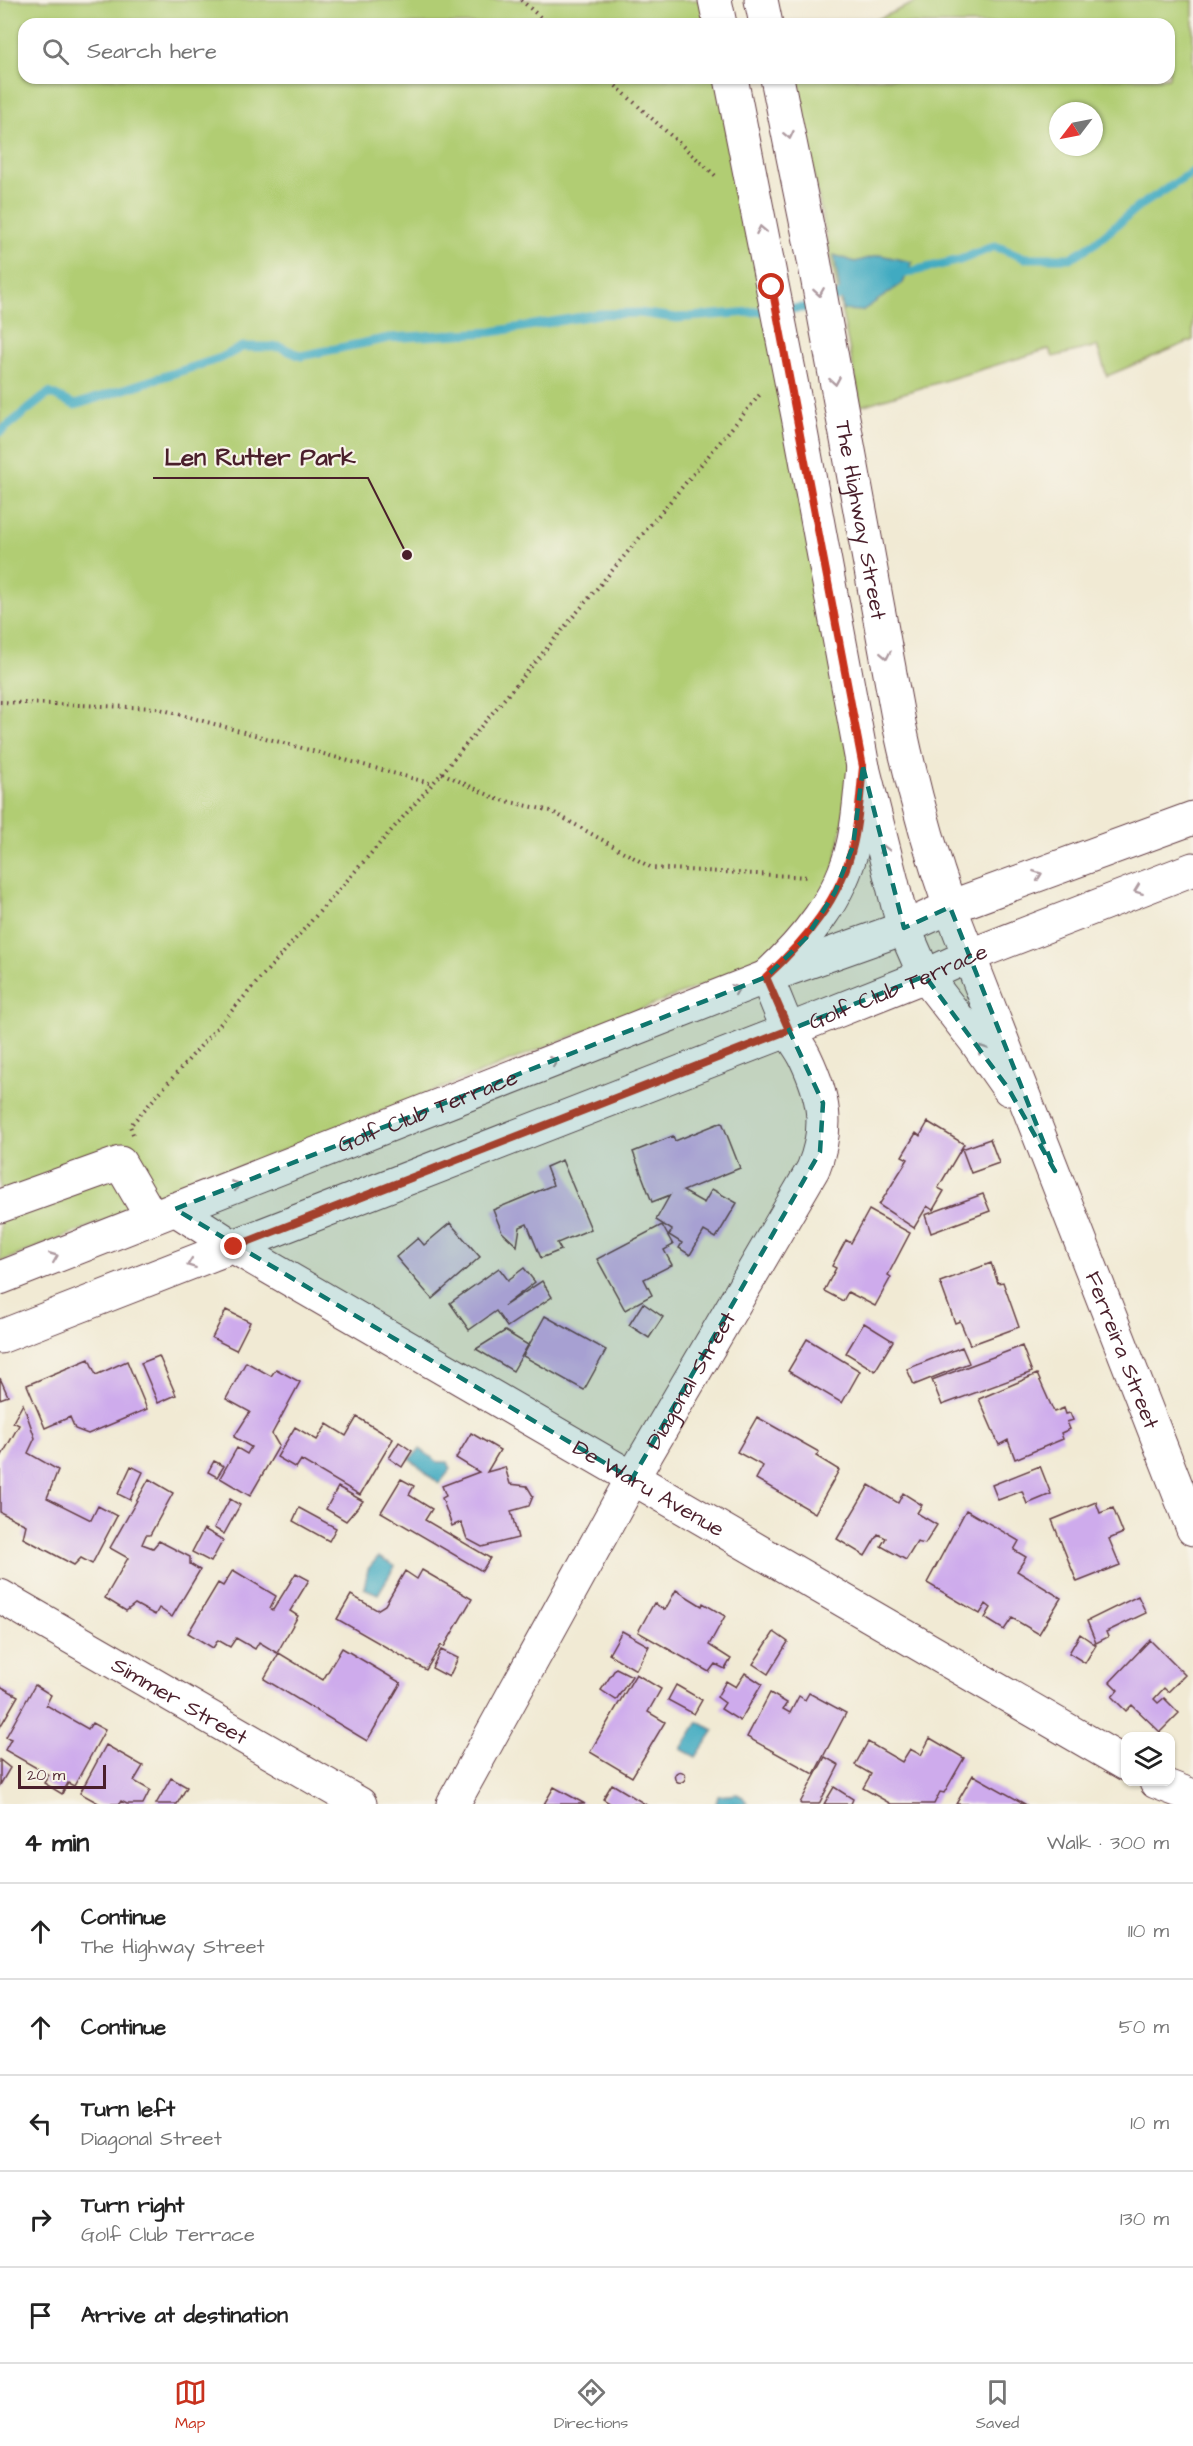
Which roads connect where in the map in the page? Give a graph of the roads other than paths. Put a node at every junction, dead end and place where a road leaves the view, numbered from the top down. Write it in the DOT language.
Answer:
graph roads {
  1 [pos="715,0"];
  2 [pos="761,0"];
  3 [pos="719,18"];
  4 [pos="765,18"];
  5 [pos="732,84"];
  6 [pos="778,84"];
  7 [pos="863,767"];
  8 [pos="1193,818"];
  9 [pos="1193,869"];
  10 [pos="950,907"];
  11 [pos="904,928"];
  12 [pos="971,955"];
  13 [pos="926,976"];
  14 [pos="766,977"];
  15 [pos="789,1030"];
  16 [pos="1055,1171"];
  17 [pos="0,1206"];
  18 [pos="163,1214"];
  19 [pos="234,1247"];
  20 [pos="0,1278"];
  21 [pos="0,1337"];
  22 [pos="632,1479"];
  23 [pos="1193,1529"];
  24 [pos="0,1596"];
  25 [pos="1121,1762"];
  26 [pos="1167,1786"];
  27 [pos="1193,1796"];
  28 [pos="360,1804"];
  29 [pos="453,1804"];
  1 -- 3 [label="street"];
  2 -- 4 [label="street"];
  7 -- 5 [label="street, The Highway Street, one-way"];
  6 -- 10 [label="street, The Highway Street, one-way"];
  11 -- 7 [label="street, The Highway Street, one-way"];
  7 -- 14 [label="street"];
  10 -- 8 [label="street, Golf Club Terrace, one-way"];
  9 -- 12 [label="street, Golf Club Terrace, one-way"];
  10 -- 11 [label="street, Golf Club Terrace"];
  10 -- 12 [label="street, The Highway Street"];
  11 -- 13 [label="street, The Highway Street"];
  11 -- 14 [label="street, Golf Club Terrace"];
  12 -- 13 [label="street, Golf Club Terrace"];
  12 -- 16 [label="street, Ferreira Street"];
  13 -- 15 [label="street, Golf Club Terrace"];
  16 -- 13 [label="street, Ferreira Street, one-way"];
  14 -- 15 [label="street, Diagonal Street"];
  18 -- 14 [label="street, Golf Club Terrace, one-way"];
  15 -- 19 [label="street, Golf Club Terrace"];
  15 -- 22 [label="street, Diagonal Street"];
  16 -- 23 [label="street, Ferreira Street"];
  17 -- 18 [label="street"];
  18 -- 19 [label="street, De Waru Avenue"];
  20 -- 18 [label="street, Golf Club Terrace, one-way"];
  19 -- 21 [label="street, Golf Club Terrace, one-way"];
  19 -- 22 [label="street, De Waru Avenue"];
  22 -- 25 [label="street, De Waru Avenue"];
  22 -- 29 [label="street, Diagonal Street"];
  24 -- 28 [label="street, Simmer Street"];
  26 -- 27 [label="street"];
}
